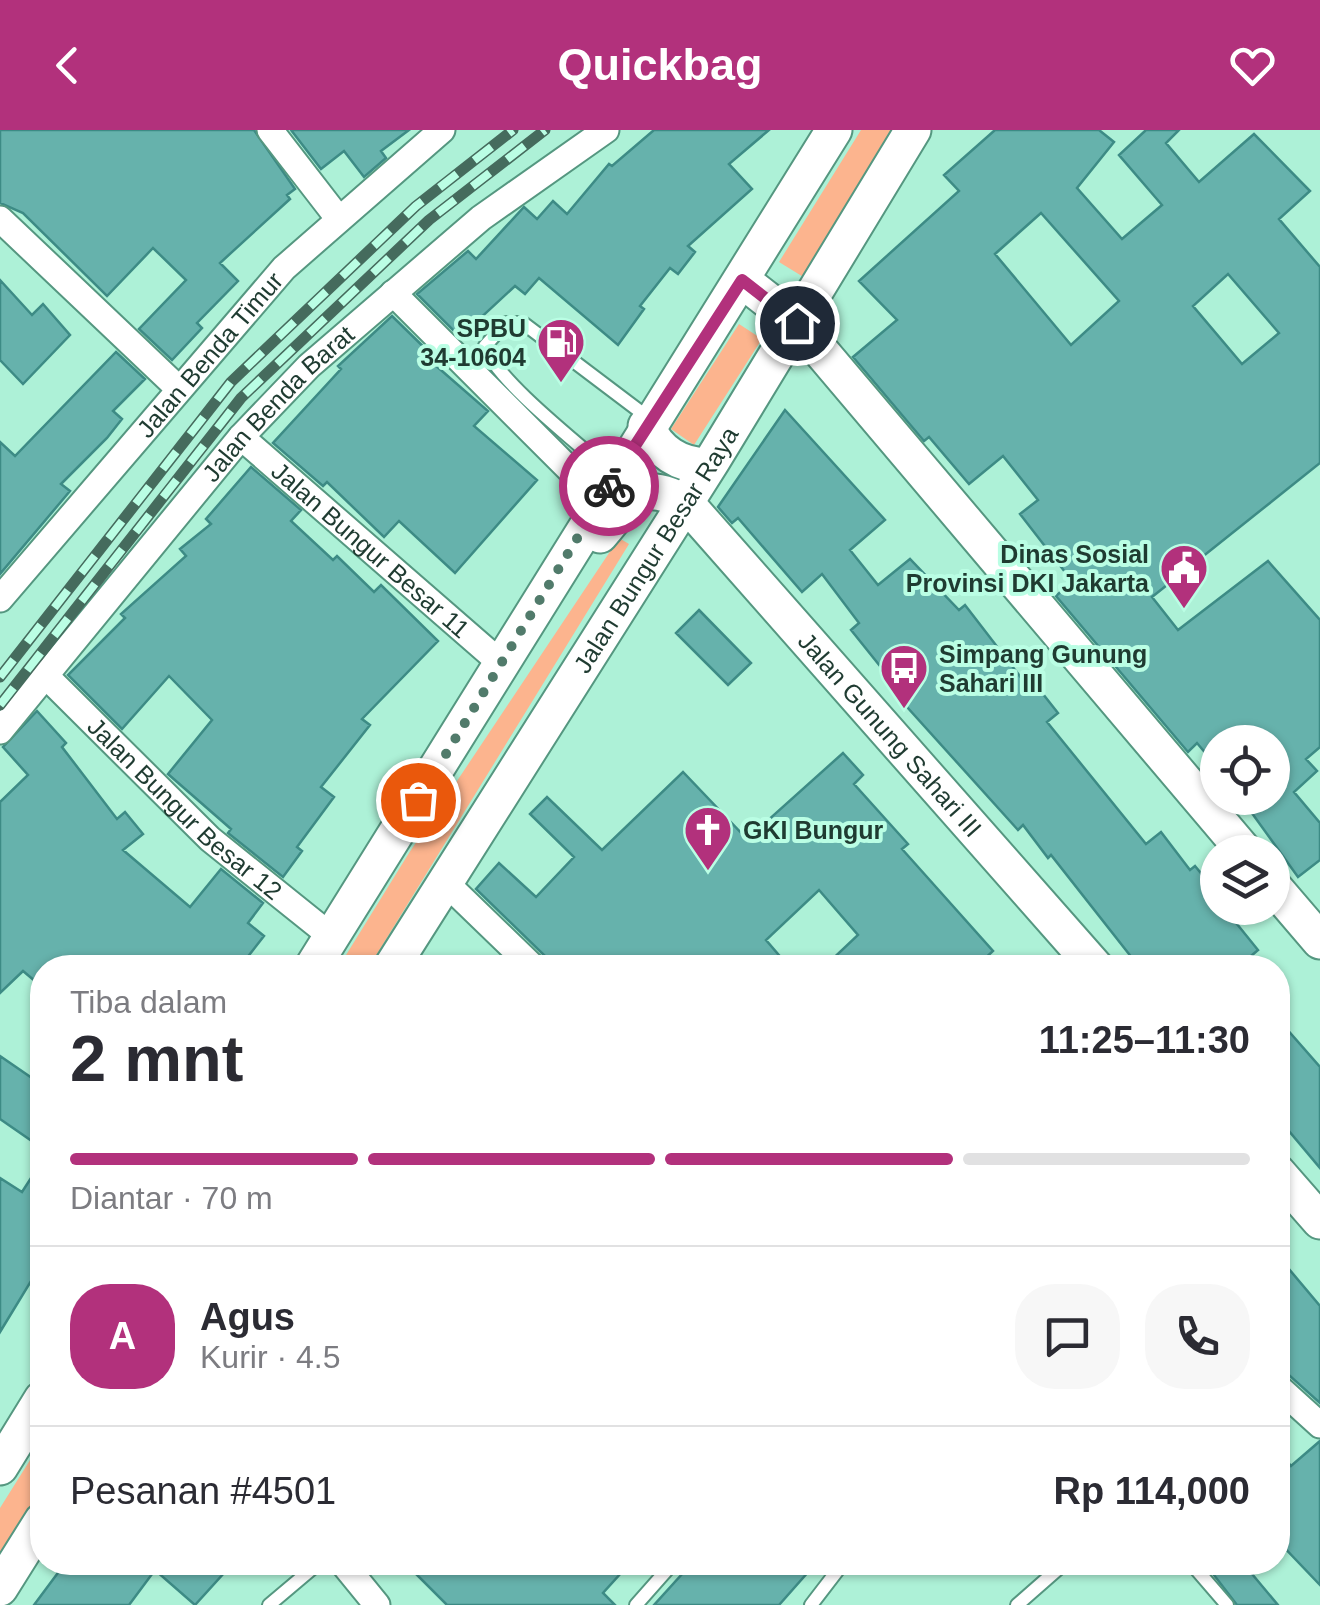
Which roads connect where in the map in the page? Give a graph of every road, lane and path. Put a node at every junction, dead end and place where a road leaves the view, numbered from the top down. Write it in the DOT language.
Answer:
graph roads {
  1 [pos="270,130"];
  2 [pos="442,130"];
  3 [pos="606,130"];
  4 [pos="834,130"];
  5 [pos="913,130"];
  6 [pos="338,218"];
  7 [pos="0,219"];
  8 [pos="742,280"];
  9 [pos="393,293"];
  10 [pos="797,323"];
  11 [pos="179,389"];
  12 [pos="648,422"];
  13 [pos="240,437"];
  14 [pos="612,480"];
  15 [pos="695,486"];
  16 [pos="563,564"];
  17 [pos="0,599"];
  18 [pos="503,665"];
  19 [pos="44,674"];
  20 [pos="0,732"];
  21 [pos="1231,835"];
  22 [pos="445,882"];
  23 [pos="1290,906"];
  24 [pos="332,936"];
  25 [pos="1320,941"];
  26 [pos="320,955"];
  27 [pos="399,955"];
  28 [pos="521,955"];
  29 [pos="1085,955"];
  30 [pos="1290,1187"];
  31 [pos="1320,1221"];
  32 [pos="1290,1398"];
  33 [pos="30,1418"];
  34 [pos="1320,1426"];
  35 [pos="0,1467"];
  36 [pos="30,1540"];
  37 [pos="305,1575"];
  38 [pos="353,1575"];
  39 [pos="663,1575"];
  40 [pos="834,1575"];
  41 [pos="1051,1575"];
  42 [pos="1201,1575"];
  43 [pos="0,1588"];
  44 [pos="269,1605"];
  45 [pos="377,1605"];
  46 [pos="636,1605"];
  47 [pos="810,1605"];
  48 [pos="1017,1605"];
  49 [pos="1227,1605"];
  1 -- 6 [label="street"];
  2 -- 6 [label="street, Jalan Benda Timur"];
  3 -- 9 [label="street, Jalan Benda Barat"];
  4 -- 8 [label="main road"];
  5 -- 10 [label="main road, Jalan Bungur Besar Raya"];
  6 -- 11 [label="street, Jalan Benda Timur"];
  7 -- 11 [label="street"];
  8 -- 10 [label="main road"];
  8 -- 12 [label="main road"];
  9 -- 13 [label="street, Jalan Benda Barat"];
  9 -- 14 [label="street"];
  10 -- 15 [label="main road, Jalan Bungur Besar Raya"];
  10 -- 21 [label="main road"];
  11 -- 17 [label="street, Jalan Benda Timur"];
  12 -- 14 [label="main road"];
  12 -- 14 [label="lane"];
  12 -- 15 [label="main road"];
  13 -- 18 [label="street, Jalan Bungur Besar 11"];
  13 -- 19 [label="street, Jalan Benda Barat"];
  14 -- 15 [label="main road"];
  14 -- 16 [label="main road"];
  15 -- 16 [label="main road"];
  15 -- 22 [label="main road, Jalan Bungur Besar Raya"];
  15 -- 29 [label="main road, Jalan Gunung Sahari III"];
  16 -- 18 [label="main road"];
  18 -- 24 [label="main road"];
  19 -- 20 [label="street, Jalan Benda Barat"];
  19 -- 24 [label="street, Jalan Bungur Besar 12"];
  22 -- 27 [label="main road, Jalan Bungur Besar Raya"];
  22 -- 28 [label="street"];
  23 -- 25 [label="main road"];
  24 -- 26 [label="main road"];
  30 -- 31 [label="main road"];
  32 -- 34 [label="street"];
  33 -- 35 [label="main road"];
  36 -- 43 [label="main road"];
  37 -- 44 [label="lane"];
  38 -- 45 [label="street"];
  39 -- 46 [label="lane"];
  40 -- 47 [label="lane"];
  41 -- 48 [label="lane"];
  42 -- 49 [label="lane"];
}
